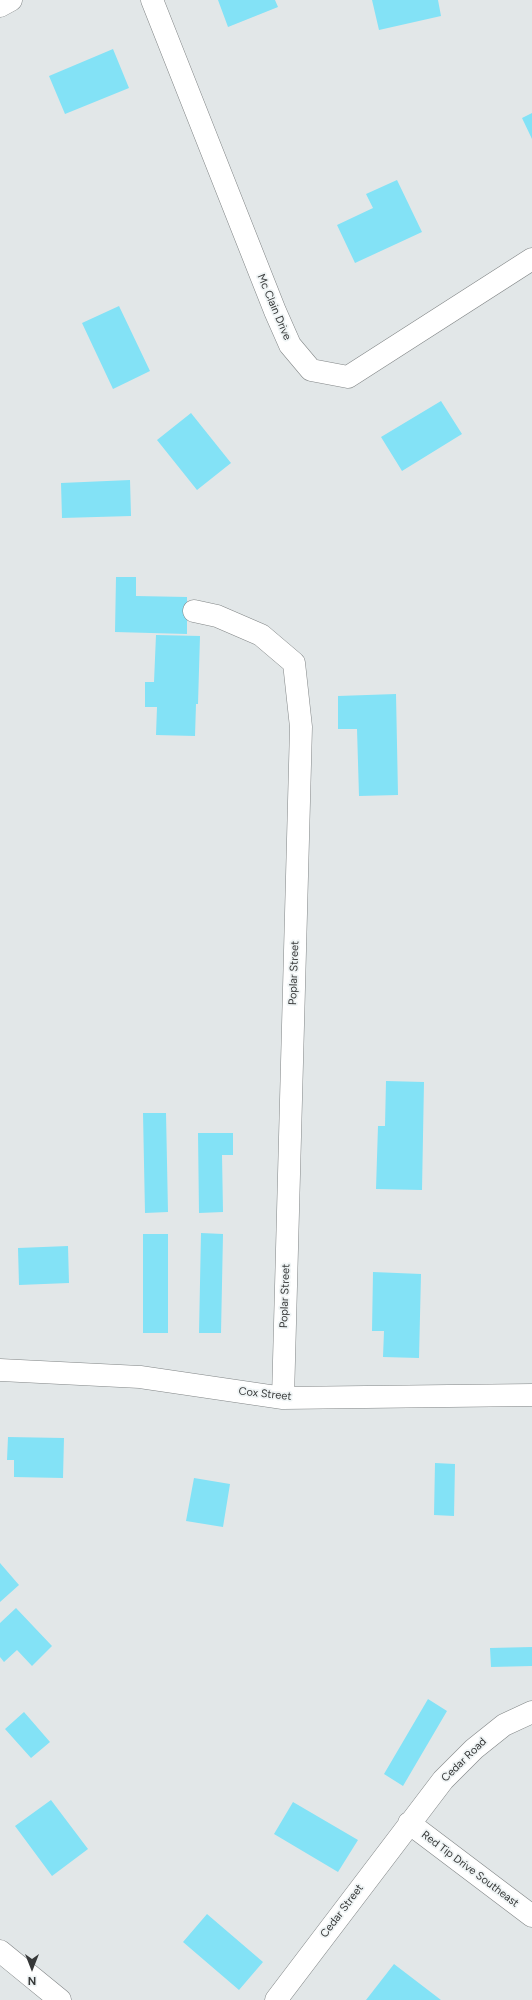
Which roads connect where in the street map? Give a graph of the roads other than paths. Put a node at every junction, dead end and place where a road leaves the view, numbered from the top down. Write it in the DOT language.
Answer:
graph roads {
  1 [pos="11,0"];
  2 [pos="152,0"];
  3 [pos="0,6"];
  4 [pos="532,259"];
  5 [pos="194,611"];
  6 [pos="0,1370"];
  7 [pos="532,1395"];
  8 [pos="283,1398"];
  9 [pos="532,1712"];
  10 [pos="409,1823"];
  11 [pos="532,1916"];
  12 [pos="0,1951"];
  13 [pos="60,2000"];
  14 [pos="276,2000"];
  1 -- 3 [label="street"];
  2 -- 4 [label="street, Mc Clain Drive"];
  5 -- 8 [label="street, Poplar Street"];
  6 -- 8 [label="street, Cox Street"];
  7 -- 8 [label="street, Cox Street"];
  9 -- 10 [label="street, Cedar Road"];
  10 -- 11 [label="street, Red Tip Drive Southeast"];
  10 -- 14 [label="street, Cedar Street"];
  12 -- 13 [label="street"];
}
